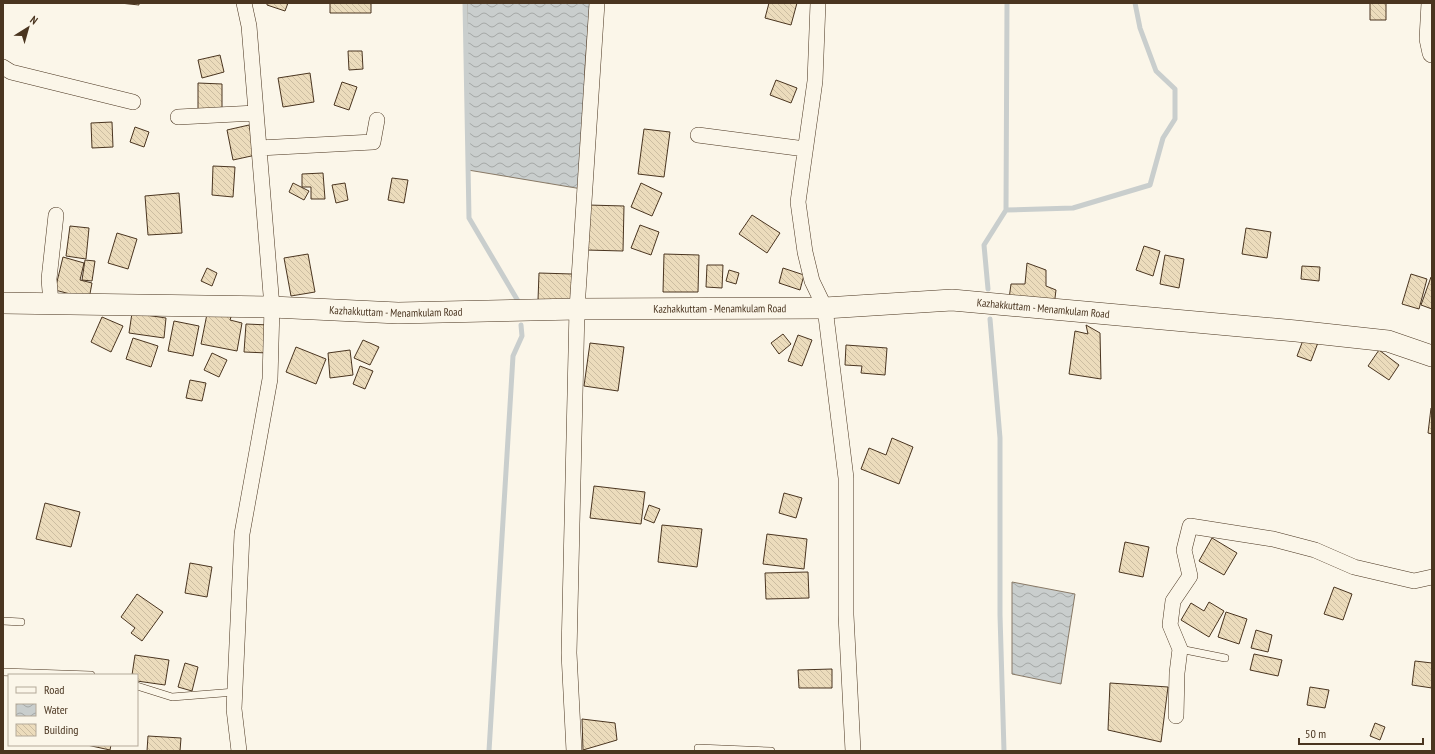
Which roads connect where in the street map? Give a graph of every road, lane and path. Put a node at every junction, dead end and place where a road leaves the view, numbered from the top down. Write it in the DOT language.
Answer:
graph roads {
  1 [pos="244,3"];
  2 [pos="597,3"];
  3 [pos="818,3"];
  4 [pos="1431,3"];
  5 [pos="1432,53"];
  6 [pos="3,67"];
  7 [pos="133,102"];
  8 [pos="256,113"];
  9 [pos="178,117"];
  10 [pos="377,120"];
  11 [pos="698,135"];
  12 [pos="260,148"];
  13 [pos="805,149"];
  14 [pos="56,215"];
  15 [pos="3,303"];
  16 [pos="50,303"];
  17 [pos="272,307"];
  18 [pos="825,308"];
  19 [pos="577,309"];
  20 [pos="1432,356"];
  21 [pos="1432,577"];
  22 [pos="3,621"];
  23 [pos="21,622"];
  24 [pos="1180,649"];
  25 [pos="1225,658"];
  26 [pos="3,672"];
  27 [pos="62,674"];
  28 [pos="138,686"];
  29 [pos="235,692"];
  30 [pos="1176,716"];
  31 [pos="698,748"];
  32 [pos="239,751"];
  33 [pos="574,751"];
  34 [pos="771,751"];
  35 [pos="853,751"];
  1 -- 8 [label="street"];
  2 -- 19 [label="street"];
  3 -- 13 [label="street"];
  4 -- 5 [label="street"];
  6 -- 7 [label="street"];
  8 -- 9 [label="street"];
  8 -- 12 [label="street"];
  10 -- 12 [label="street"];
  11 -- 13 [label="street"];
  12 -- 17 [label="street"];
  13 -- 18 [label="street"];
  14 -- 16 [label="street"];
  15 -- 16 [label="main road, Kazhakkuttam - Menamkulam Road"];
  16 -- 17 [label="main road, Kazhakkuttam - Menamkulam Road"];
  17 -- 19 [label="main road, Kazhakkuttam - Menamkulam Road"];
  17 -- 29 [label="street"];
  18 -- 19 [label="main road, Kazhakkuttam - Menamkulam Road"];
  18 -- 20 [label="main road, Kazhakkuttam - Menamkulam Road"];
  18 -- 35 [label="street"];
  19 -- 33 [label="street"];
  21 -- 24 [label="street"];
  22 -- 23 [label="lane"];
  24 -- 25 [label="lane"];
  24 -- 30 [label="street"];
  26 -- 27 [label="lane"];
  28 -- 29 [label="lane"];
  29 -- 32 [label="street"];
  31 -- 34 [label="lane"];
}
